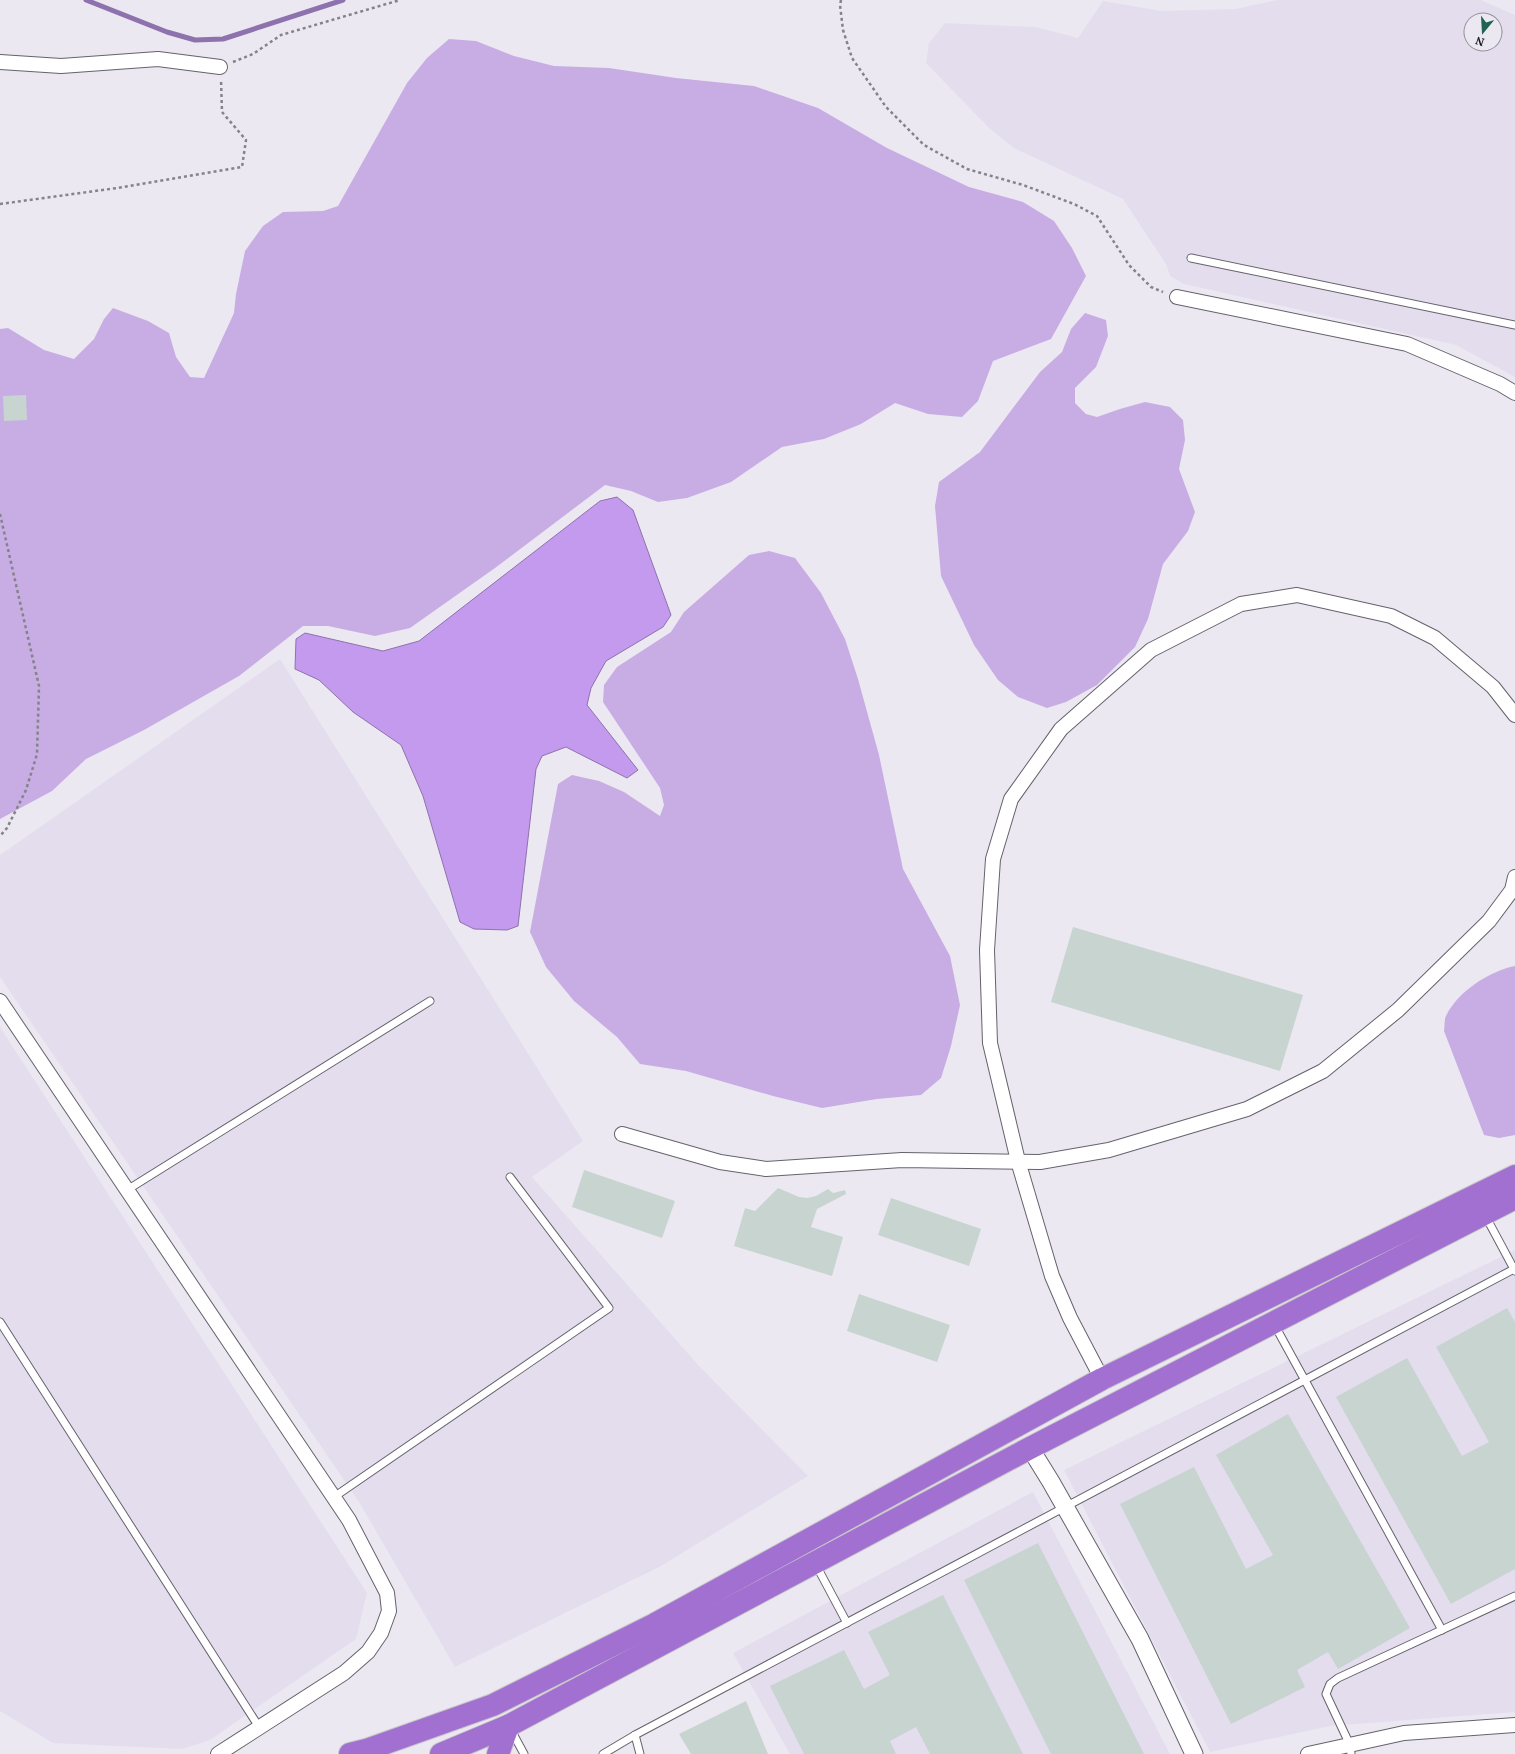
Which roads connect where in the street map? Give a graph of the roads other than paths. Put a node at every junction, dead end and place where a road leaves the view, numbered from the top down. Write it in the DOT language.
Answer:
graph roads {
  1 [pos="0,62"];
  2 [pos="220,67"];
  3 [pos="1191,258"];
  4 [pos="1176,297"];
  5 [pos="1515,325"];
  6 [pos="1515,393"];
  7 [pos="1515,715"];
  8 [pos="1515,877"];
  9 [pos="0,1001"];
  10 [pos="430,1001"];
  11 [pos="622,1134"];
  12 [pos="1018,1161"];
  13 [pos="1515,1176"];
  14 [pos="510,1177"];
  15 [pos="127,1190"];
  16 [pos="1515,1198"];
  17 [pos="1484,1214"];
  18 [pos="1514,1270"];
  19 [pos="0,1322"];
  20 [pos="1273,1322"];
  21 [pos="1102,1379"];
  22 [pos="1305,1380"];
  23 [pos="1030,1448"];
  24 [pos="334,1497"];
  25 [pos="1066,1507"];
  26 [pos="815,1563"];
  27 [pos="1515,1596"];
  28 [pos="847,1623"];
  29 [pos="1442,1630"];
  30 [pos="1515,1725"];
  31 [pos="508,1726"];
  32 [pos="259,1727"];
  33 [pos="635,1736"];
  34 [pos="1351,1749"];
  35 [pos="218,1754"];
  36 [pos="350,1754"];
  37 [pos="442,1754"];
  38 [pos="498,1754"];
  39 [pos="524,1754"];
  40 [pos="603,1754"];
  41 [pos="640,1754"];
  42 [pos="1194,1754"];
  43 [pos="1308,1754"];
  1 -- 2 [label="street"];
  3 -- 5 [label="lane"];
  4 -- 6 [label="street"];
  7 -- 12 [label="street"];
  8 -- 12 [label="street"];
  9 -- 15 [label="street"];
  10 -- 15 [label="lane"];
  11 -- 12 [label="street"];
  12 -- 21 [label="street"];
  13 -- 21 [label="highway"];
  14 -- 24 [label="lane"];
  15 -- 24 [label="street"];
  16 -- 17 [label="highway"];
  17 -- 18 [label="lane"];
  17 -- 20 [label="highway"];
  18 -- 22 [label="lane"];
  19 -- 32 [label="lane"];
  20 -- 22 [label="lane"];
  20 -- 23 [label="highway"];
  21 -- 36 [label="highway"];
  22 -- 25 [label="lane"];
  22 -- 29 [label="lane"];
  23 -- 25 [label="street"];
  23 -- 26 [label="highway"];
  24 -- 32 [label="street"];
  25 -- 28 [label="lane"];
  25 -- 42 [label="street"];
  26 -- 28 [label="lane"];
  26 -- 31 [label="highway"];
  27 -- 29 [label="lane"];
  28 -- 33 [label="lane"];
  29 -- 34 [label="lane"];
  30 -- 34 [label="street"];
  31 -- 37 [label="highway"];
  31 -- 38 [label="highway"];
  31 -- 39 [label="lane"];
  32 -- 35 [label="street"];
  33 -- 40 [label="lane"];
  33 -- 41 [label="lane"];
  34 -- 43 [label="street"];
}
